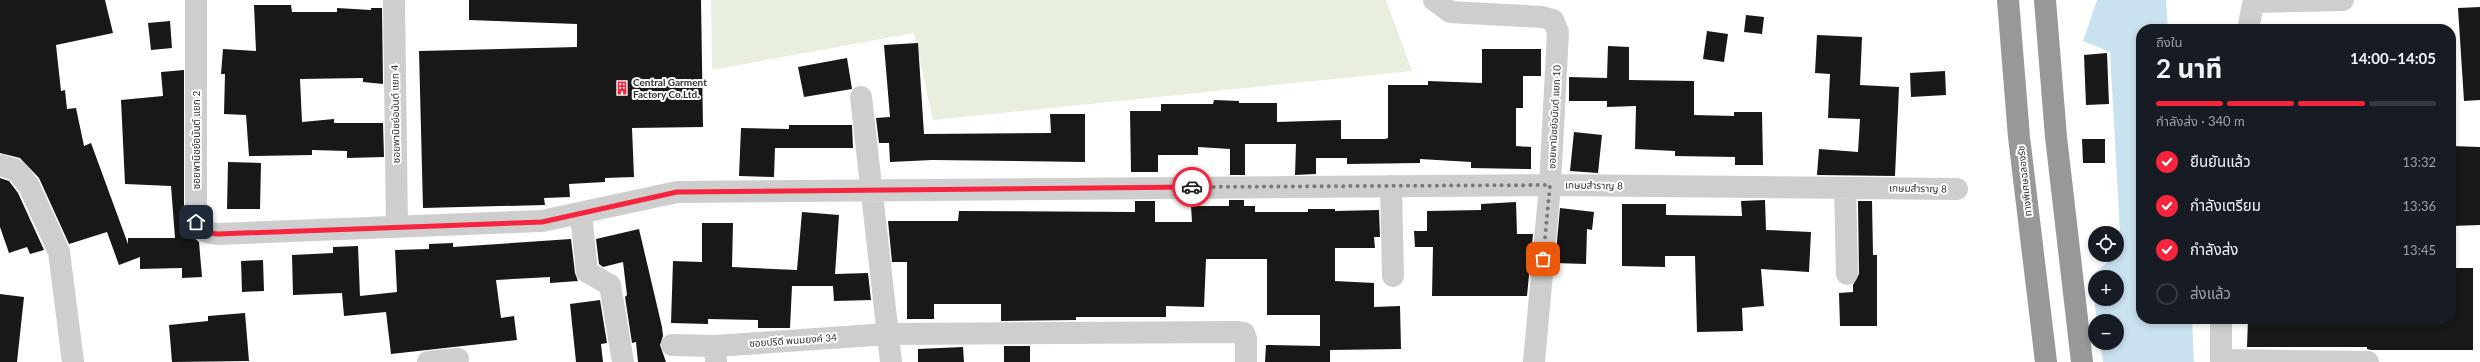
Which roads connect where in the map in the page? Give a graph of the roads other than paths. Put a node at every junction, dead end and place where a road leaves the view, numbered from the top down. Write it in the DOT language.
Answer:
graph roads {
  1 [pos="196,0"];
  2 [pos="394,0"];
  3 [pos="1434,0"];
  4 [pos="2008,0"];
  5 [pos="2045,0"];
  6 [pos="2343,0"];
  7 [pos="2254,1"];
  8 [pos="2249,24"];
  9 [pos="861,97"];
  10 [pos="0,166"];
  11 [pos="1550,185"];
  12 [pos="1391,186"];
  13 [pos="1845,188"];
  14 [pos="870,189"];
  15 [pos="1957,189"];
  16 [pos="581,214"];
  17 [pos="397,227"];
  18 [pos="1847,274"];
  19 [pos="1393,276"];
  20 [pos="2221,324"];
  21 [pos="888,334"];
  22 [pos="672,345"];
  23 [pos="715,354"];
  24 [pos="458,359"];
  25 [pos="73,362"];
  26 [pos="428,362"];
  27 [pos="622,362"];
  28 [pos="891,362"];
  29 [pos="1246,362"];
  30 [pos="1534,362"];
  31 [pos="2046,362"];
  32 [pos="2082,362"];
  33 [pos="2368,362"];
  1 -- 17 [label="street, ซอยพานิชย์อนันต์ แยก 2"];
  2 -- 17 [label="street, ซอยพานิชย์อนันต์ แยก 4"];
  3 -- 11 [label="street, ซอยพานิชย์อนันต์ แยก 10"];
  4 -- 31 [label="highway, ทางพิเศษฉลองรัช"];
  5 -- 32 [label="highway"];
  6 -- 7 [label="street"];
  7 -- 8 [label="street"];
  9 -- 14 [label="street"];
  10 -- 25 [label="street"];
  11 -- 12 [label="street, เกษมสำราญ 8"];
  11 -- 13 [label="street, เกษมสำราญ 8"];
  11 -- 30 [label="street, ซอยพานิชย์อนันต์ แยก 10"];
  12 -- 14 [label="street, เกษมสำราญ 8"];
  12 -- 19 [label="street"];
  13 -- 15 [label="street, เกษมสำราญ 8"];
  13 -- 18 [label="street"];
  14 -- 16 [label="street, ซอยพานิชย์อนันต์ แยก 2"];
  14 -- 21 [label="street"];
  16 -- 17 [label="street, ซอยพานิชย์อนันต์ แยก 2"];
  16 -- 27 [label="street"];
  20 -- 33 [label="street"];
  21 -- 23 [label="street, ซอยปรีดี พนมยงค์ 34"];
  21 -- 28 [label="street"];
  21 -- 29 [label="street, ซอยปรีดี พนมยงค์ 34"];
  22 -- 23 [label="street, ซอยปรีดี พนมยงค์ 34"];
  24 -- 26 [label="street"];
}
